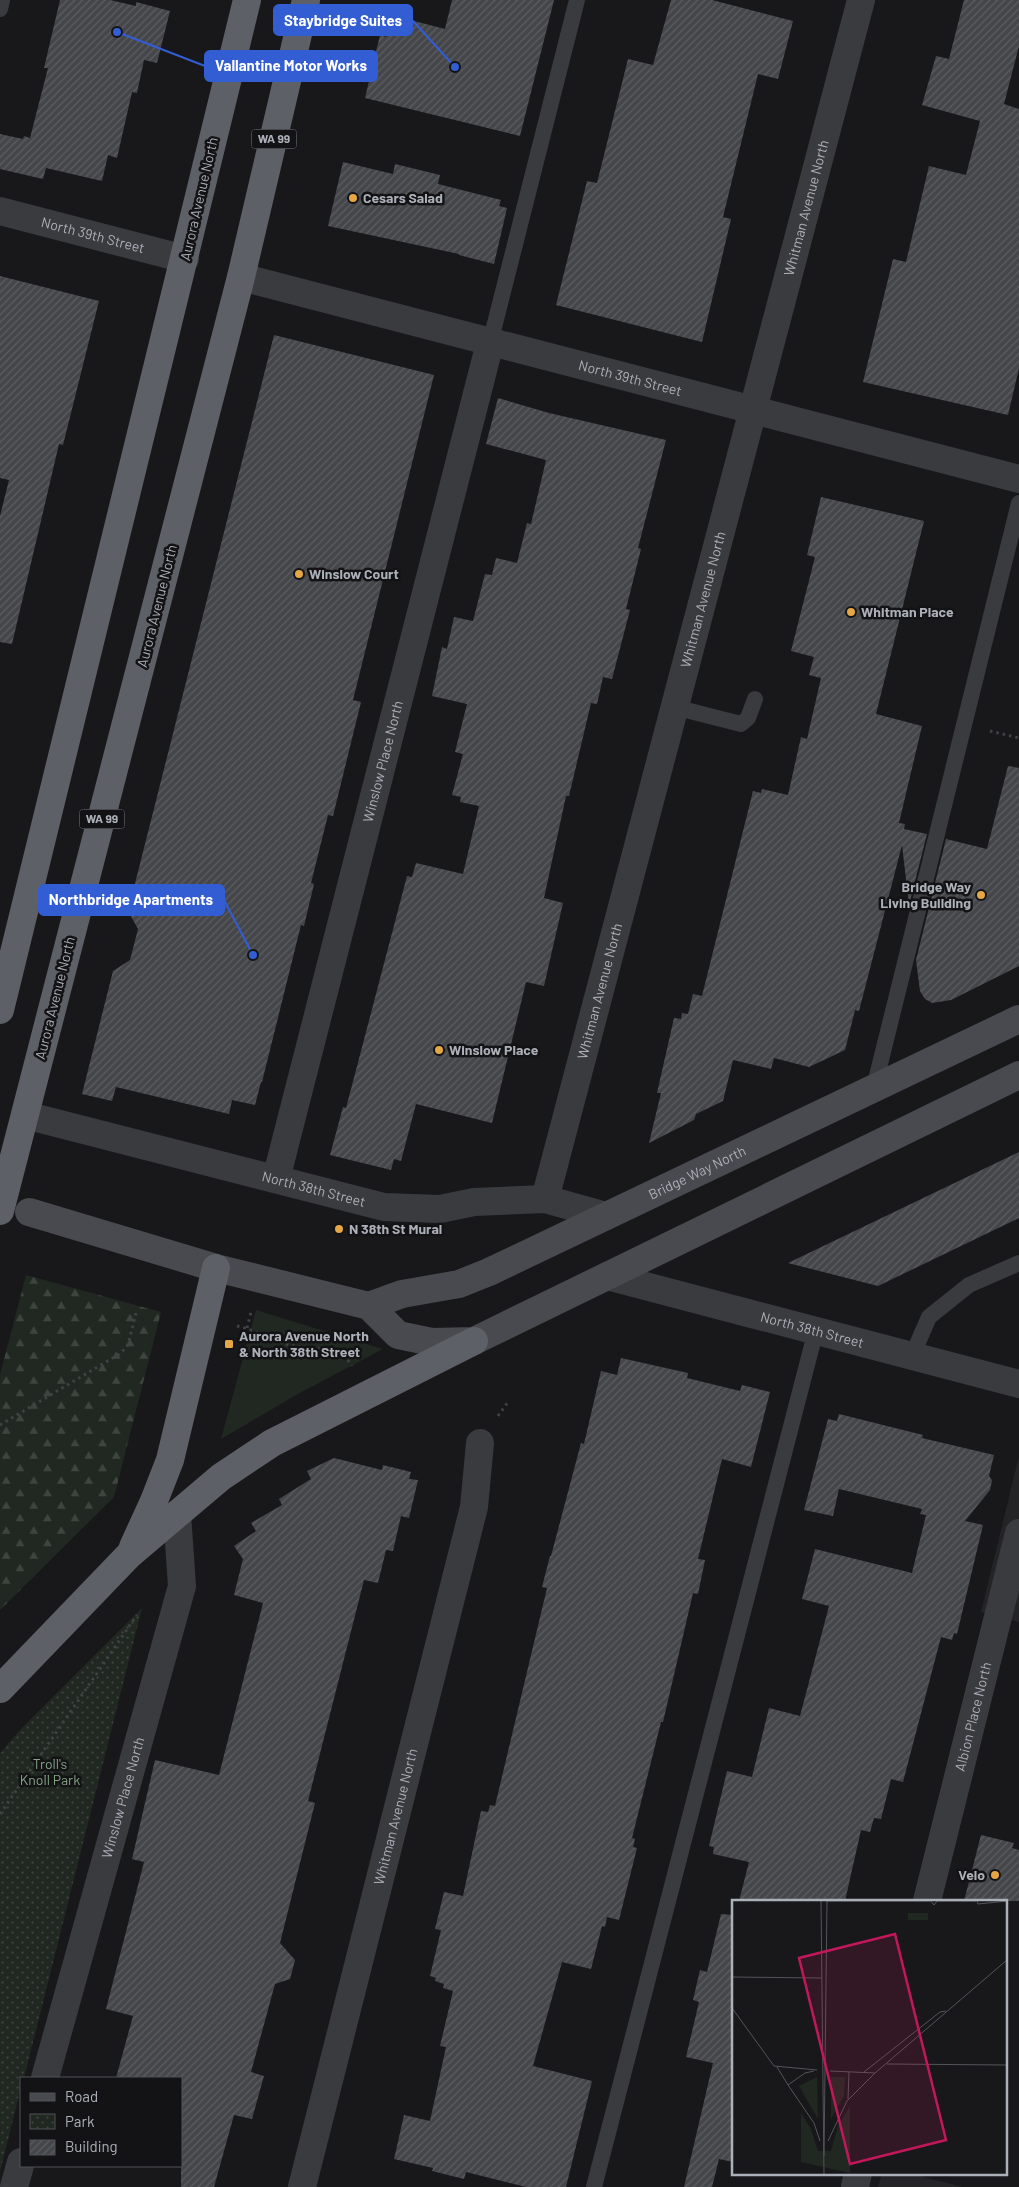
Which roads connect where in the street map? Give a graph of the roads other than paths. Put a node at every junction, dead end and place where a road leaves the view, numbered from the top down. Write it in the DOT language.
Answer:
graph roads {
  1 [pos="2,0"];
  2 [pos="247,0"];
  3 [pos="306,0"];
  4 [pos="577,0"];
  5 [pos="861,0"];
  6 [pos="0,9"];
  7 [pos="0,211"];
  8 [pos="185,259"];
  9 [pos="241,278"];
  10 [pos="490,343"];
  11 [pos="752,410"];
  12 [pos="1019,478"];
  13 [pos="1019,503"];
  14 [pos="756,699"];
  15 [pos="674,707"];
  16 [pos="0,1010"];
  17 [pos="1019,1019"];
  18 [pos="1019,1076"];
  19 [pos="874,1088"];
  20 [pos="25,1115"];
  21 [pos="276,1179"];
  22 [pos="544,1199"];
  23 [pos="0,1211"];
  24 [pos="29,1212"];
  25 [pos="606,1216"];
  26 [pos="1019,1263"];
  27 [pos="216,1268"];
  28 [pos="607,1276"];
  29 [pos="369,1306"];
  30 [pos="816,1330"];
  31 [pos="474,1341"];
  32 [pos="912,1356"];
  33 [pos="1019,1384"];
  34 [pos="480,1443"];
  35 [pos="177,1514"];
  36 [pos="1019,1533"];
  37 [pos="129,1555"];
  38 [pos="0,1689"];
  39 [pos="927,1900"];
  40 [pos="45,2077"];
  41 [pos="20,2166"];
  42 [pos="858,2174"];
  43 [pos="14,2187"];
  44 [pos="302,2187"];
  45 [pos="594,2187"];
  46 [pos="855,2187"];
  1 -- 6 [label="lane"];
  2 -- 8 [label="highway, Aurora Avenue North"];
  3 -- 9 [label="highway, Aurora Avenue North / WA 99"];
  4 -- 10 [label="lane"];
  5 -- 11 [label="street, Whitman Avenue North"];
  7 -- 8 [label="street, North 39th Street"];
  8 -- 16 [label="highway, Aurora Avenue North"];
  9 -- 10 [label="street, North 39th Street"];
  9 -- 20 [label="highway, Aurora Avenue North / WA 99"];
  10 -- 11 [label="street, North 39th Street"];
  10 -- 21 [label="street, Winslow Place North"];
  11 -- 12 [label="street, North 39th Street"];
  11 -- 15 [label="street, Whitman Avenue North"];
  13 -- 19 [label="lane"];
  14 -- 15 [label="lane"];
  15 -- 22 [label="street, Whitman Avenue North"];
  17 -- 19 [label="main road, Bridge Way North"];
  18 -- 28 [label="main road"];
  19 -- 25 [label="main road, Bridge Way North"];
  20 -- 21 [label="street, North 38th Street"];
  20 -- 23 [label="highway, Aurora Avenue North / WA 99"];
  21 -- 22 [label="street, North 38th Street"];
  22 -- 25 [label="street, North 38th Street"];
  24 -- 27 [label="main road"];
  25 -- 29 [label="main road, Bridge Way North"];
  26 -- 32 [label="lane"];
  27 -- 29 [label="main road"];
  27 -- 37 [label="highway"];
  28 -- 30 [label="street, North 38th Street"];
  28 -- 31 [label="main road"];
  29 -- 31 [label="main road"];
  30 -- 32 [label="street, North 38th Street"];
  30 -- 45 [label="lane"];
  31 -- 35 [label="highway"];
  32 -- 33 [label="street, North 38th Street"];
  34 -- 44 [label="street, Whitman Avenue North"];
  35 -- 37 [label="highway"];
  35 -- 40 [label="street, Winslow Place North"];
  36 -- 39 [label="street, Albion Place North"];
  37 -- 38 [label="highway"];
  41 -- 43 [label="street"];
  42 -- 46 [label="street"];
}
